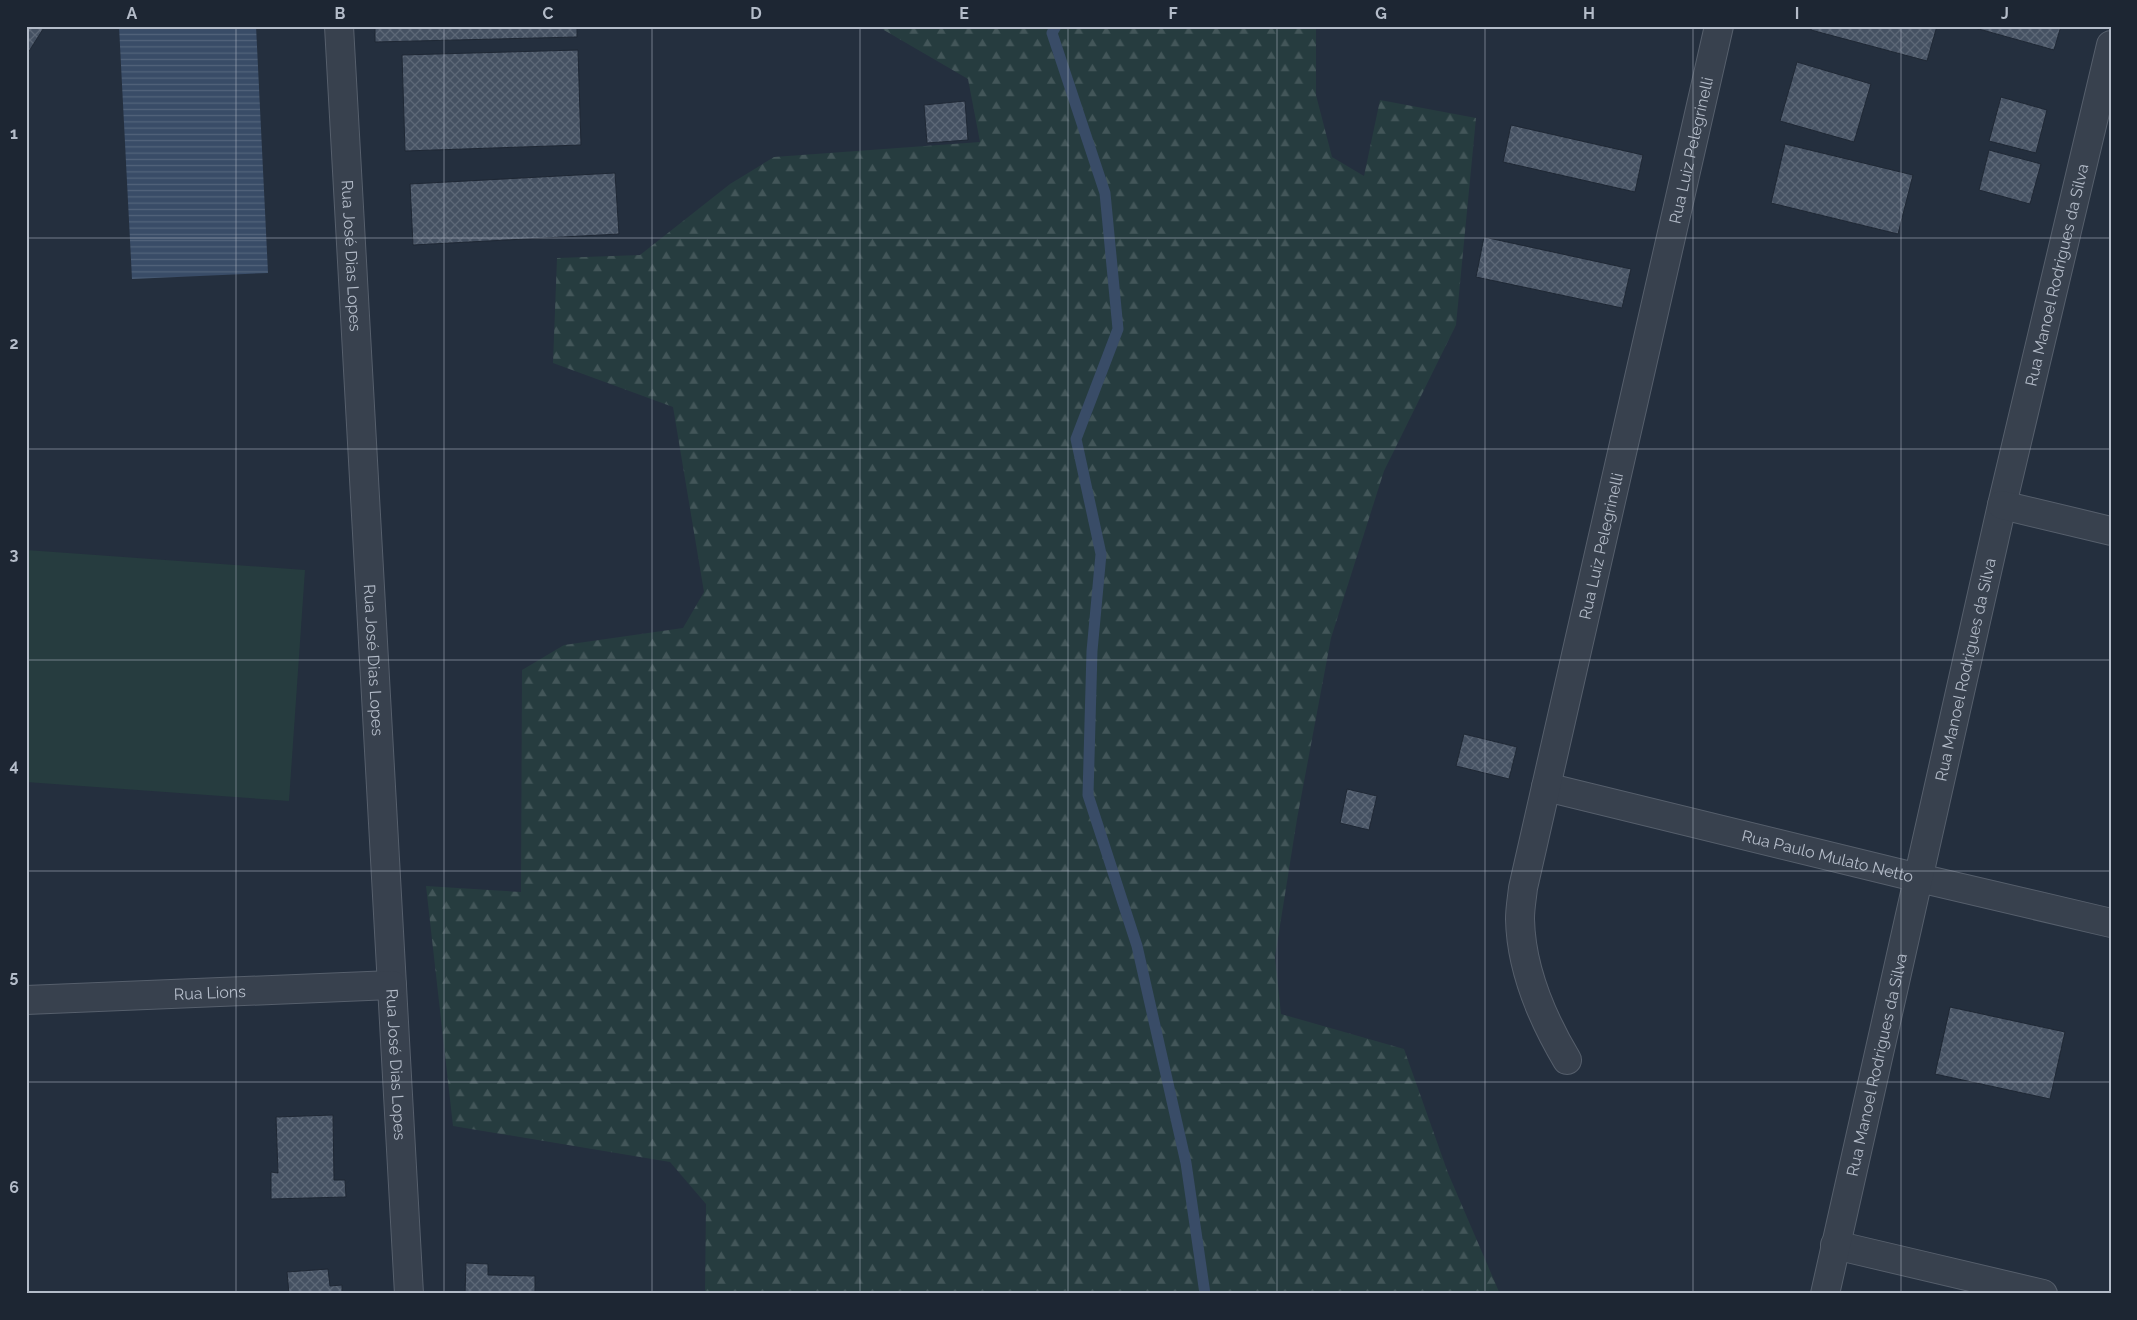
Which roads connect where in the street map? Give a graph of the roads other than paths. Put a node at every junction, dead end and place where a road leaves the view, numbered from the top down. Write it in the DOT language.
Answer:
graph roads {
  1 [pos="339,26"];
  2 [pos="1719,26"];
  3 [pos="2111,46"];
  4 [pos="2100,140"];
  5 [pos="2002,505"];
  6 [pos="2111,532"];
  7 [pos="1546,787"];
  8 [pos="1919,878"];
  9 [pos="2111,923"];
  10 [pos="392,984"];
  11 [pos="26,1000"];
  12 [pos="1568,1060"];
  13 [pos="1836,1245"];
  14 [pos="409,1294"];
  15 [pos="1825,1294"];
  16 [pos="2043,1294"];
  1 -- 10 [label="street, Rua José Dias Lopes"];
  2 -- 7 [label="street, Rua Luiz Pelegrinelli"];
  3 -- 4 [label="street, Rua Manoel Rodrigues da Silva"];
  4 -- 5 [label="street, Rua Manoel Rodrigues da Silva"];
  5 -- 6 [label="street"];
  5 -- 8 [label="street, Rua Manoel Rodrigues da Silva"];
  7 -- 8 [label="street, Rua Paulo Mulato Netto"];
  7 -- 12 [label="street, Rua Luiz Pelegrinelli"];
  8 -- 9 [label="street, Rua Paulo Mulato Netto"];
  8 -- 13 [label="street, Rua Manoel Rodrigues da Silva"];
  10 -- 11 [label="street, Rua Lions"];
  10 -- 14 [label="street, Rua José Dias Lopes"];
  13 -- 15 [label="street, Rua Manoel Rodrigues da Silva"];
  13 -- 16 [label="street"];
}
